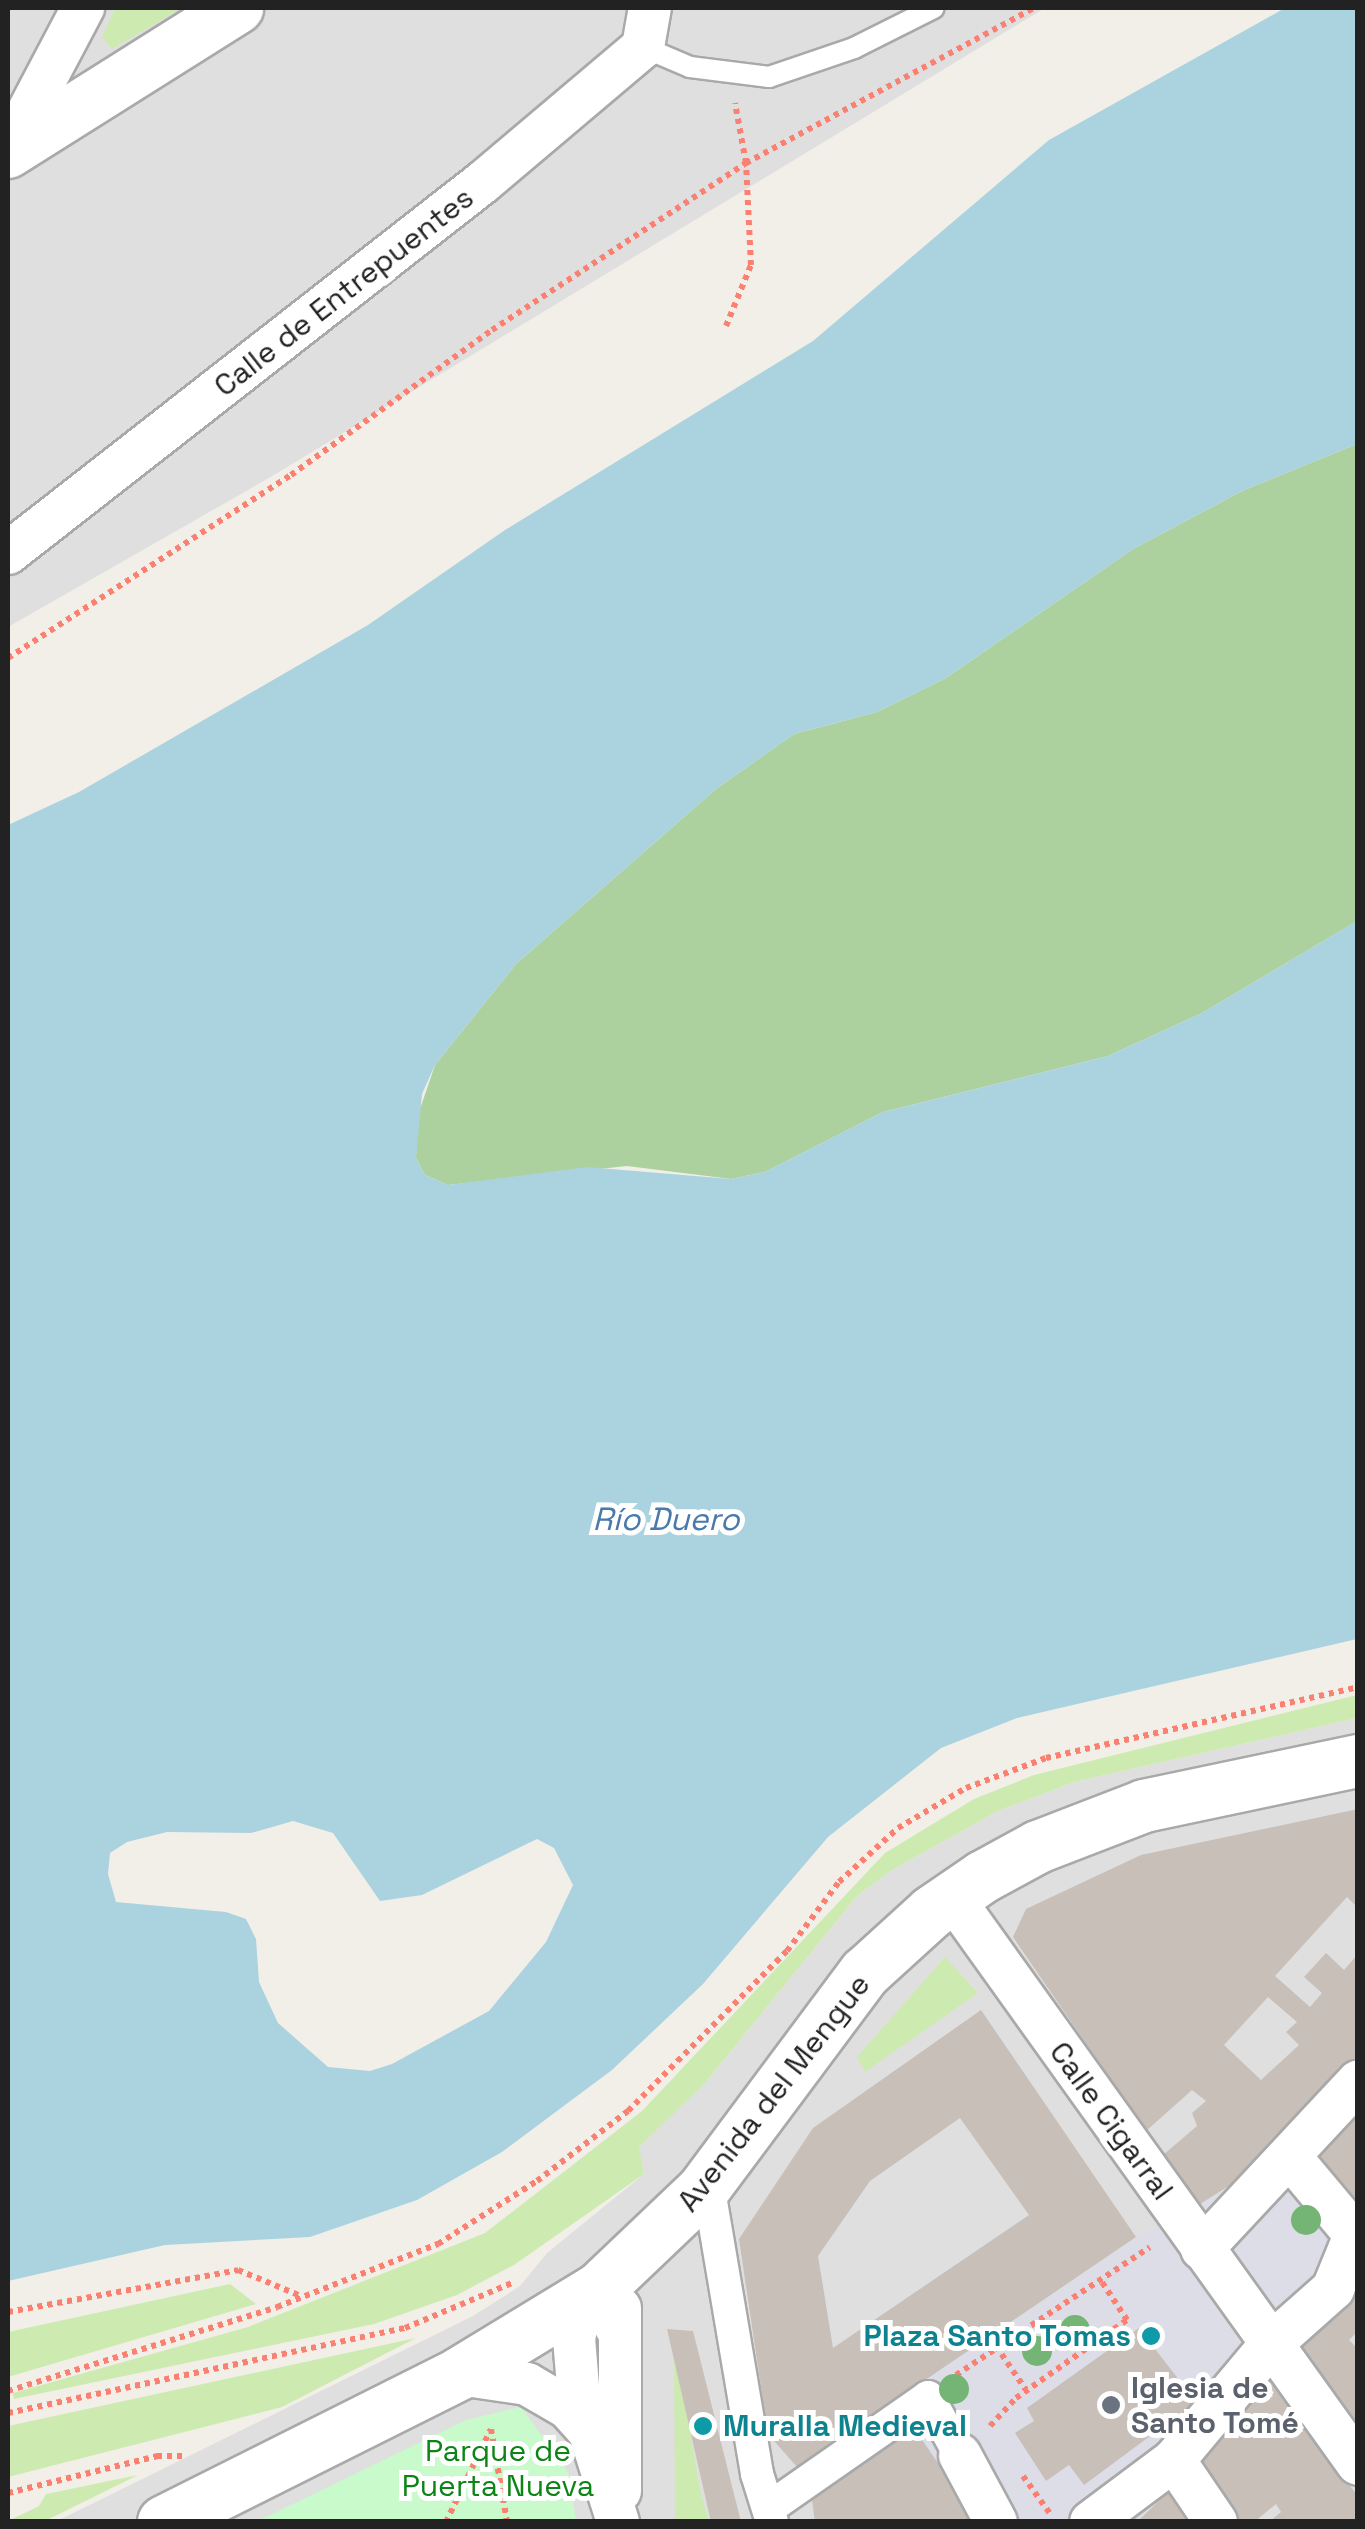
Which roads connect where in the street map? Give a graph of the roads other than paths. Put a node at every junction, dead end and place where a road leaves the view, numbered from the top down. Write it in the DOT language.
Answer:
graph roads {
  1 [pos="83,8"];
  2 [pos="237,8"];
  3 [pos="934,8"];
  4 [pos="646,27"];
  5 [pos="8,151"];
  6 [pos="8,553"];
  7 [pos="1358,1761"];
  8 [pos="952,1898"];
  9 [pos="1358,2082"];
  10 [pos="1291,2158"];
  11 [pos="708,2184"];
  12 [pos="1356,2236"];
  13 [pos="1194,2237"];
  14 [pos="600,2318"];
  15 [pos="1271,2344"];
  16 [pos="459,2374"];
  17 [pos="587,2429"];
  18 [pos="979,2449"];
  19 [pos="1174,2460"];
  20 [pos="1358,2464"];
  21 [pos="770,2514"];
  22 [pos="1071,2518"];
  23 [pos="164,2522"];
  24 [pos="620,2522"];
  25 [pos="996,2522"];
  26 [pos="1216,2522"];
  1 -- 5 [label="street"];
  2 -- 5 [label="street"];
  3 -- 4 [label="lane"];
  4 -- 6 [label="street, Calle de Entrepuentes"];
  7 -- 8 [label="street, Avenida del Mengue"];
  8 -- 11 [label="street, Avenida del Mengue"];
  8 -- 13 [label="street, Calle Cigarral"];
  9 -- 10 [label="street"];
  10 -- 12 [label="street"];
  10 -- 13 [label="street"];
  11 -- 14 [label="street, Avenida del Mengue"];
  11 -- 21 [label="street"];
  12 -- 15 [label="street"];
  13 -- 15 [label="street, Calle Cigarral"];
  14 -- 16 [label="street, Avenida del Mengue"];
  14 -- 17 [label="street"];
  14 -- 24 [label="street"];
  15 -- 19 [label="street"];
  15 -- 20 [label="street, Calle Cigarral"];
  16 -- 17 [label="street"];
  16 -- 23 [label="street, Avenida del Mengue"];
  17 -- 24 [label="street"];
  18 -- 21 [label="street"];
  18 -- 25 [label="street"];
  19 -- 22 [label="street"];
  19 -- 26 [label="street"];
}
